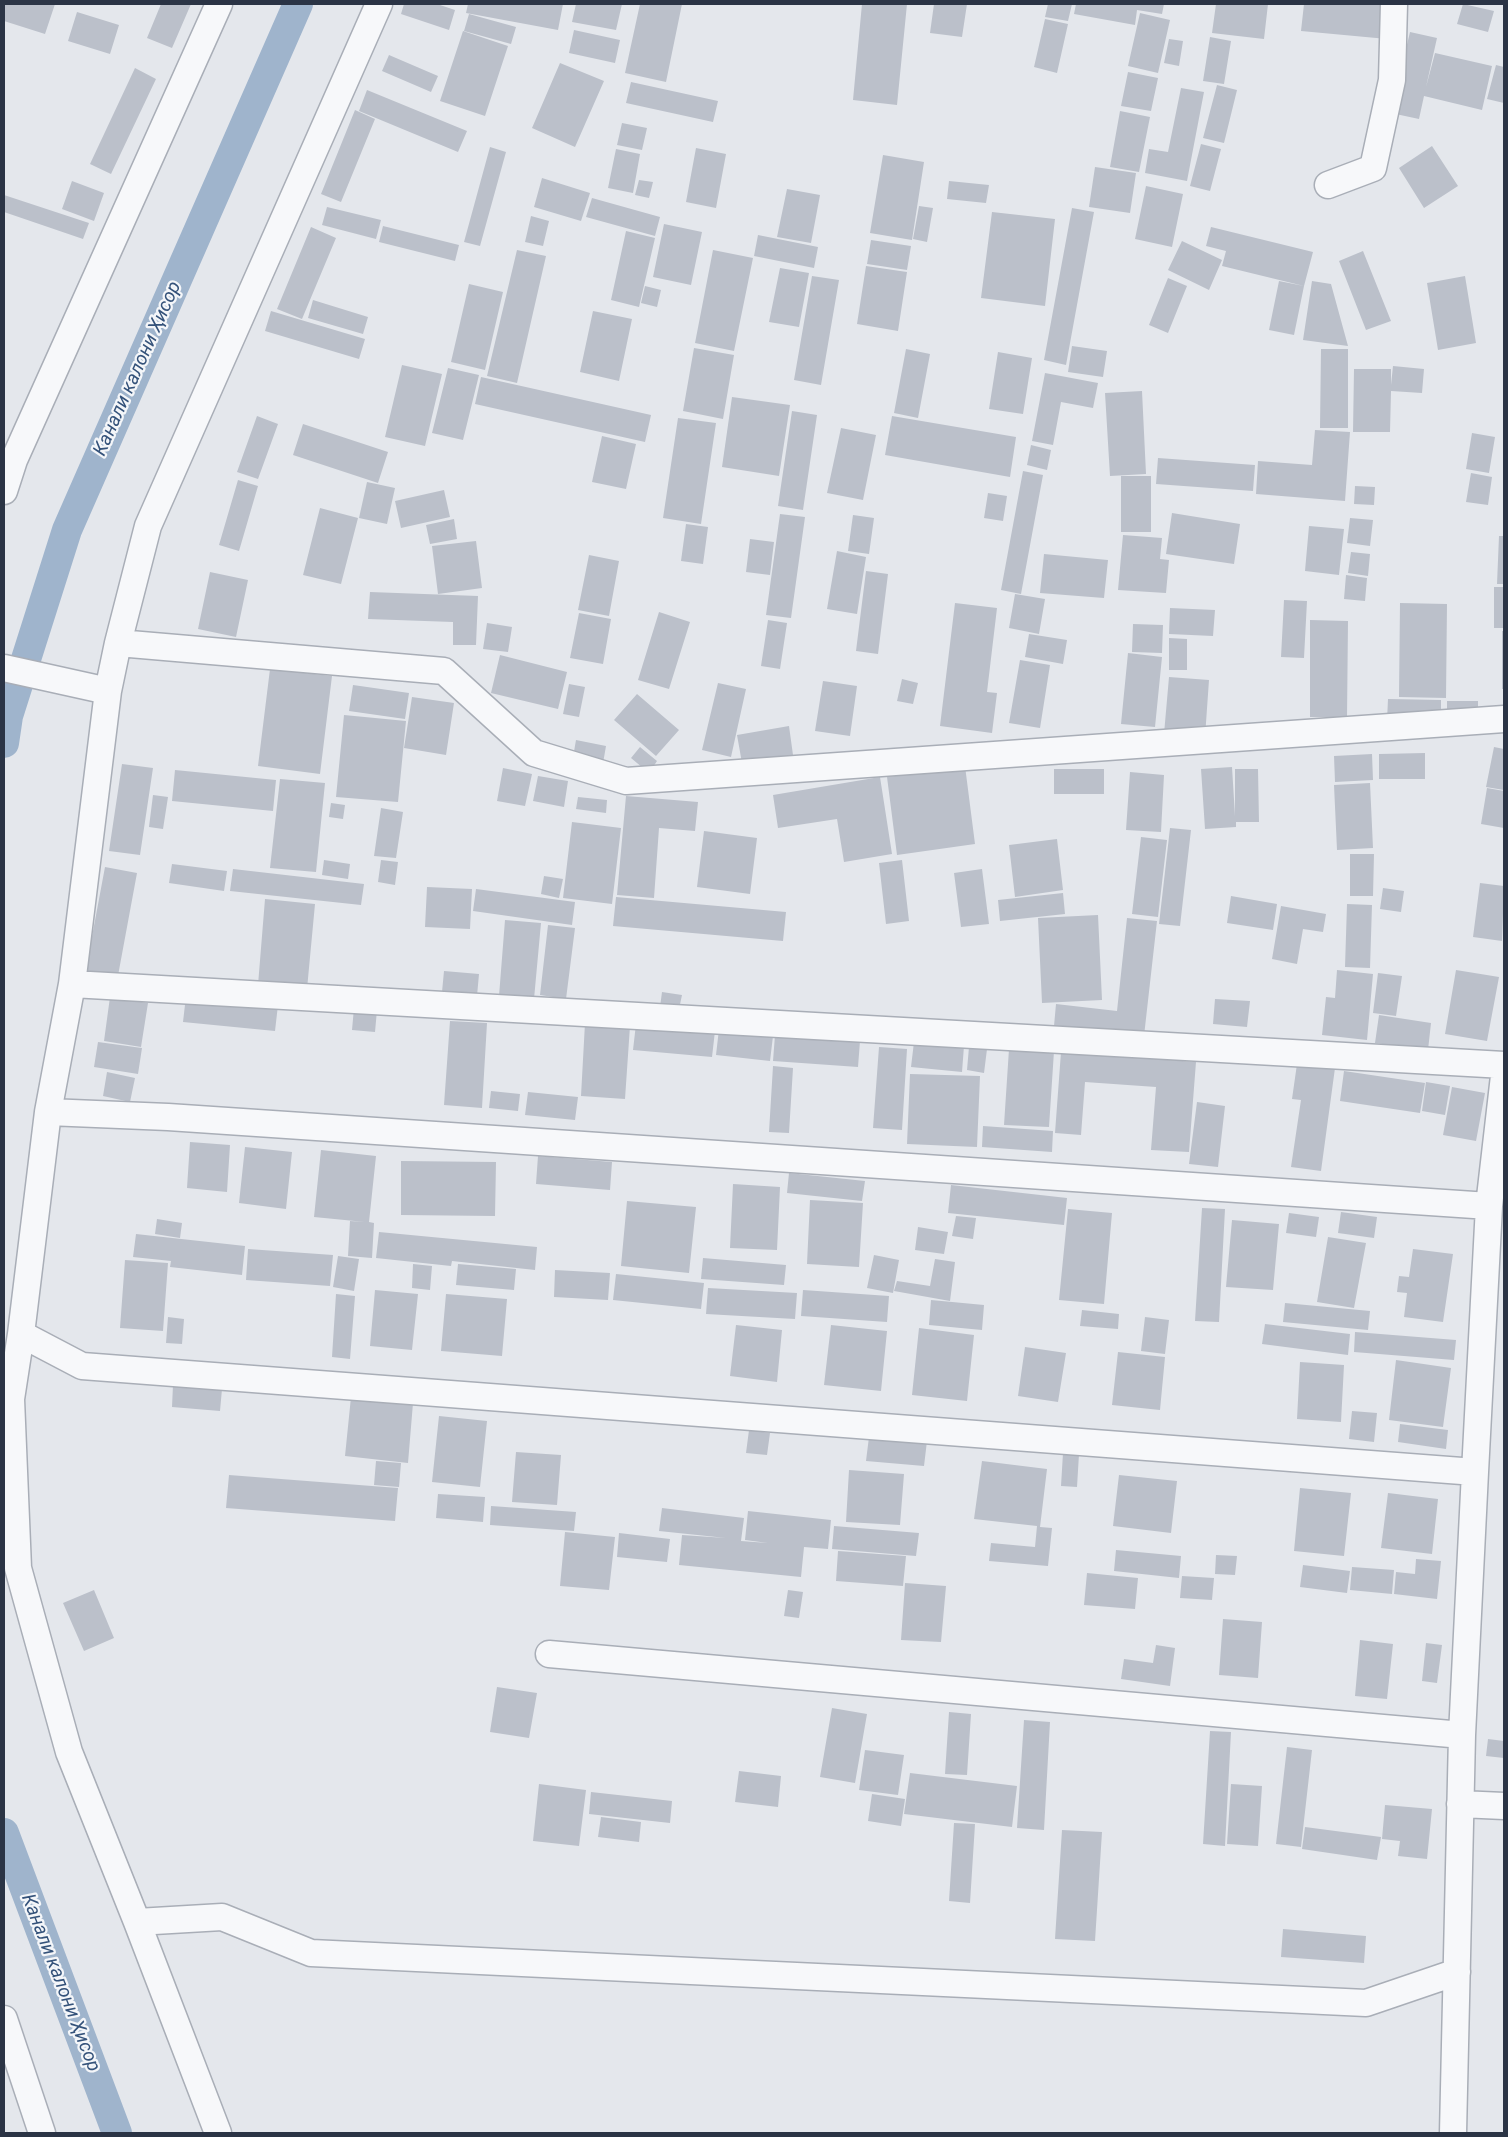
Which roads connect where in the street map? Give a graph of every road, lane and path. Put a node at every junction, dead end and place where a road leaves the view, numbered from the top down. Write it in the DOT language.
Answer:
graph roads {
  1 [pos="219,4"];
  2 [pos="379,4"];
  3 [pos="1394,4"];
  4 [pos="1328,185"];
  5 [pos="4,491"];
  6 [pos="118,643"];
  7 [pos="4,668"];
  8 [pos="100,689"];
  9 [pos="1504,720"];
  10 [pos="72,984"];
  11 [pos="1504,1065"];
  12 [pos="1504,1076"];
  13 [pos="48,1112"];
  14 [pos="1489,1206"];
  15 [pos="1494,1288"];
  16 [pos="21,1334"];
  17 [pos="1474,1472"];
  18 [pos="549,1654"];
  19 [pos="1462,1735"];
  20 [pos="1460,1804"];
  21 [pos="1504,1806"];
  22 [pos="137,1922"];
  23 [pos="1457,1972"];
  24 [pos="4,2019"];
  25 [pos="42,2133"];
  26 [pos="218,2133"];
  27 [pos="1453,2133"];
  1 -- 5 [label="street"];
  2 -- 6 [label="street"];
  3 -- 4 [label="street"];
  6 -- 8 [label="street"];
  6 -- 9 [label="street"];
  7 -- 8 [label="street"];
  8 -- 10 [label="street"];
  10 -- 11 [label="street"];
  10 -- 13 [label="street"];
  12 -- 14 [label="street"];
  13 -- 14 [label="street"];
  13 -- 16 [label="street"];
  14 -- 15 [label="street"];
  15 -- 17 [label="street"];
  16 -- 17 [label="street"];
  16 -- 22 [label="street"];
  17 -- 19 [label="street"];
  18 -- 19 [label="street"];
  19 -- 20 [label="street"];
  20 -- 21 [label="street"];
  20 -- 23 [label="street"];
  22 -- 23 [label="street"];
  22 -- 26 [label="street"];
  23 -- 27 [label="street"];
  24 -- 25 [label="street"];
}
